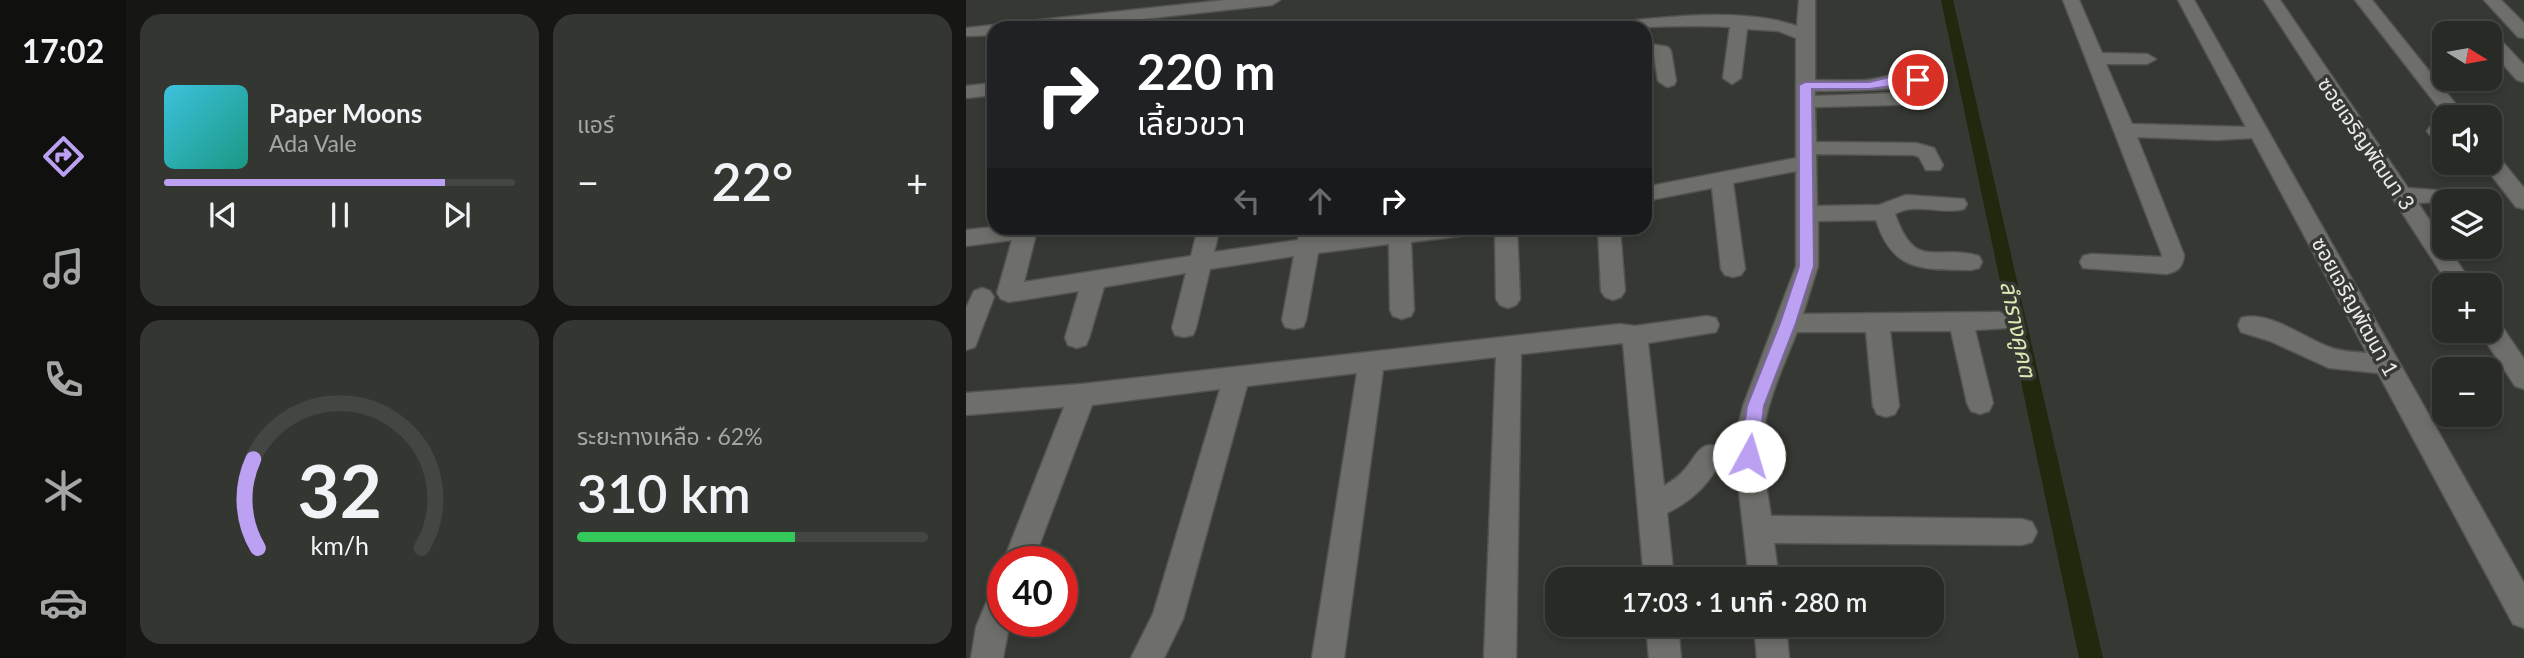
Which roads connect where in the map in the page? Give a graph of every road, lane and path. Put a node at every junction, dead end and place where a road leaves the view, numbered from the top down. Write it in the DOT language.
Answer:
graph roads {
  1 [pos="1272,0"];
  2 [pos="1807,0"];
  3 [pos="2071,0"];
  4 [pos="2186,0"];
  5 [pos="2272,0"];
  6 [pos="2363,0"];
  7 [pos="2492,0"];
  8 [pos="1688,9"];
  9 [pos="1741,19"];
  10 [pos="1076,21"];
  11 [pos="1652,21"];
  12 [pos="987,31"];
  13 [pos="972,32"];
  14 [pos="2524,33"];
  15 [pos="1805,35"];
  16 [pos="1652,49"];
  17 [pos="2502,52"];
  18 [pos="2094,58"];
  19 [pos="2147,59"];
  20 [pos="2524,76"];
  21 [pos="1732,78"];
  22 [pos="1918,80"];
  23 [pos="1667,81"];
  24 [pos="987,90"];
  25 [pos="966,92"];
  26 [pos="1806,94"];
  27 [pos="1929,98"];
  28 [pos="2446,105"];
  29 [pos="2123,130"];
  30 [pos="2260,132"];
  31 [pos="1807,155"];
  32 [pos="1933,165"];
  33 [pos="2502,175"];
  34 [pos="1722,180"];
  35 [pos="1652,193"];
  36 [pos="2401,195"];
  37 [pos="2432,196"];
  38 [pos="2524,202"];
  39 [pos="1956,204"];
  40 [pos="1884,212"];
  41 [pos="1808,214"];
  42 [pos="989,235"];
  43 [pos="1022,235"];
  44 [pos="1207,235"];
  45 [pos="1360,235"];
  46 [pos="1412,235"];
  47 [pos="1506,235"];
  48 [pos="1609,235"];
  49 [pos="1309,237"];
  50 [pos="966,238"];
  51 [pos="1200,262"];
  52 [pos="1971,262"];
  53 [pos="2091,262"];
  54 [pos="1733,269"];
  55 [pos="2453,273"];
  56 [pos="1094,279"];
  57 [pos="1613,291"];
  58 [pos="1009,293"];
  59 [pos="974,298"];
  60 [pos="1508,299"];
  61 [pos="1402,310"];
  62 [pos="1294,320"];
  63 [pos="1961,321"];
  64 [pos="1998,321"];
  65 [pos="1877,322"];
  66 [pos="1788,323"];
  67 [pos="1707,325"];
  68 [pos="2250,325"];
  69 [pos="1184,328"];
  70 [pos="1635,336"];
  71 [pos="1077,338"];
  72 [pos="966,340"];
  73 [pos="2500,343"];
  74 [pos="1509,345"];
  75 [pos="1371,363"];
  76 [pos="2388,364"];
  77 [pos="1236,378"];
  78 [pos="2524,379"];
  79 [pos="1082,395"];
  80 [pos="1980,403"];
  81 [pos="966,404"];
  82 [pos="1886,406"];
  83 [pos="1710,455"];
  84 [pos="1652,506"];
  85 [pos="1757,529"];
  86 [pos="2022,531"];
  87 [pos="1023,546"];
  88 [pos="1658,567"];
  89 [pos="1762,567"];
  90 [pos="2524,613"];
  91 [pos="990,637"];
  92 [pos="1663,637"];
  93 [pos="1771,637"];
  94 [pos="987,658"];
  95 [pos="1147,658"];
  96 [pos="1328,658"];
  97 [pos="1500,658"];
  98 [pos="1665,658"];
  99 [pos="1773,658"];
  1 -- 10 [label="street"];
  2 -- 15 [label="street"];
  3 -- 18 [label="street"];
  4 -- 30 [label="street, ซอยเจริญพัฒนา 1"];
  5 -- 36 [label="street, ซอยเจริญพัฒนา 3"];
  6 -- 28 [label="street"];
  7 -- 14 [label="street"];
  8 -- 9 [label="street"];
  8 -- 11 [label="street"];
  9 -- 15 [label="street"];
  9 -- 21 [label="street"];
  12 -- 13 [label="street"];
  15 -- 26 [label="street"];
  16 -- 23 [label="street"];
  17 -- 20 [label="street"];
  18 -- 19 [label="street"];
  18 -- 29 [label="street"];
  22 -- 26 [label="street"];
  24 -- 25 [label="street"];
  26 -- 27 [label="street"];
  26 -- 31 [label="street"];
  29 -- 30 [label="street"];
  29 -- 53 [label="street"];
  30 -- 76 [label="street, ซอยเจริญพัฒนา 1"];
  31 -- 32 [label="street"];
  31 -- 34 [label="street"];
  31 -- 41 [label="street"];
  33 -- 38 [label="street"];
  34 -- 35 [label="street"];
  34 -- 54 [label="street"];
  36 -- 37 [label="street"];
  36 -- 55 [label="street, ซอยเจริญพัฒนา 3"];
  39 -- 40 [label="street"];
  40 -- 41 [label="street"];
  40 -- 52 [label="street"];
  41 -- 66 [label="street"];
  42 -- 50 [label="street"];
  43 -- 58 [label="street"];
  44 -- 51 [label="street"];
  45 -- 49 [label="street"];
  46 -- 61 [label="street"];
  47 -- 60 [label="street"];
  48 -- 57 [label="street"];
  49 -- 51 [label="street"];
  49 -- 62 [label="street"];
  51 -- 56 [label="street"];
  51 -- 69 [label="street"];
  56 -- 58 [label="street"];
  56 -- 71 [label="street"];
  58 -- 59 [label="street"];
  59 -- 72 [label="street"];
  63 -- 64 [label="street"];
  63 -- 65 [label="street"];
  63 -- 80 [label="street"];
  65 -- 66 [label="street"];
  65 -- 82 [label="street"];
  66 -- 85 [label="street"];
  67 -- 70 [label="street"];
  68 -- 76 [label="street"];
  70 -- 74 [label="street"];
  70 -- 84 [label="street"];
  73 -- 78 [label="street"];
  74 -- 75 [label="street"];
  74 -- 97 [label="street"];
  75 -- 77 [label="street"];
  75 -- 96 [label="street"];
  76 -- 90 [label="street, ซอยเจริญพัฒนา 1"];
  77 -- 79 [label="street"];
  77 -- 95 [label="street"];
  79 -- 81 [label="street"];
  79 -- 87 [label="street"];
  83 -- 84 [label="street"];
  84 -- 88 [label="street"];
  85 -- 86 [label="street"];
  85 -- 89 [label="street"];
  91 -- 94 [label="street"];
  92 -- 98 [label="street"];
  93 -- 99 [label="street"];
}
